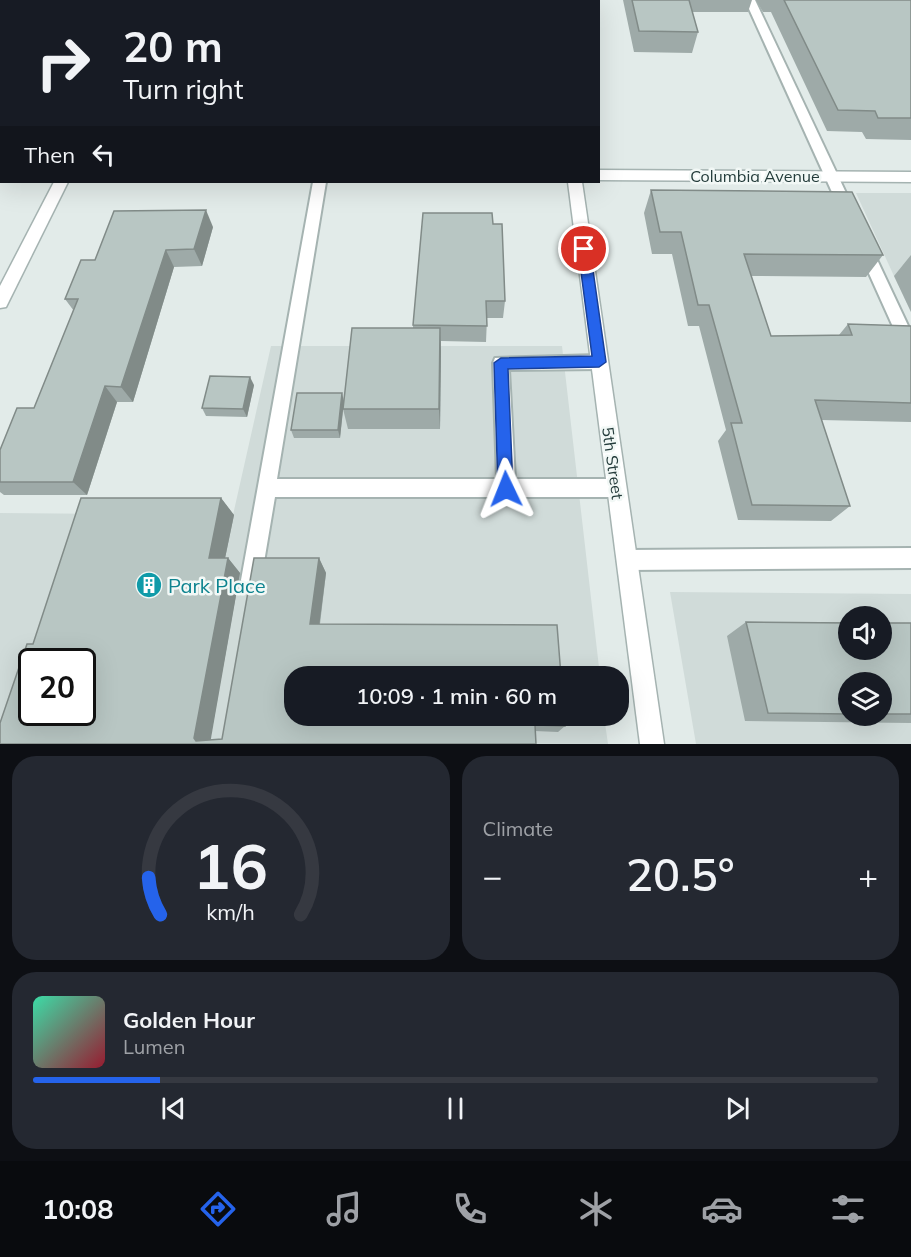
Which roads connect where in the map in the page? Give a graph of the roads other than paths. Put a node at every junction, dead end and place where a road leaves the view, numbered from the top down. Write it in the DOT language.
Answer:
graph roads {
  1 [pos="750,0"];
  2 [pos="600,175"];
  3 [pos="831,176"];
  4 [pos="911,177"];
  5 [pos="60,183"];
  6 [pos="319,183"];
  7 [pos="575,183"];
  8 [pos="0,302"];
  9 [pos="911,349"];
  10 [pos="599,362"];
  11 [pos="616,488"];
  12 [pos="267,489"];
  13 [pos="506,489"];
  14 [pos="911,558"];
  15 [pos="627,560"];
  16 [pos="249,593"];
  17 [pos="652,744"];
  1 -- 3 [label="lane"];
  2 -- 3 [label="street, Columbia Avenue"];
  3 -- 4 [label="street, Columbia Avenue"];
  3 -- 9 [label="lane"];
  5 -- 8 [label="street"];
  6 -- 12 [label="lane"];
  7 -- 10 [label="street, 5th Street"];
  10 -- 11 [label="street, 5th Street"];
  10 -- 13 [label="lane"];
  11 -- 13 [label="lane"];
  11 -- 15 [label="street, 5th Street"];
  12 -- 13 [label="lane"];
  12 -- 16 [label="lane"];
  14 -- 15 [label="lane"];
  15 -- 17 [label="street, 5th Street"];
}
